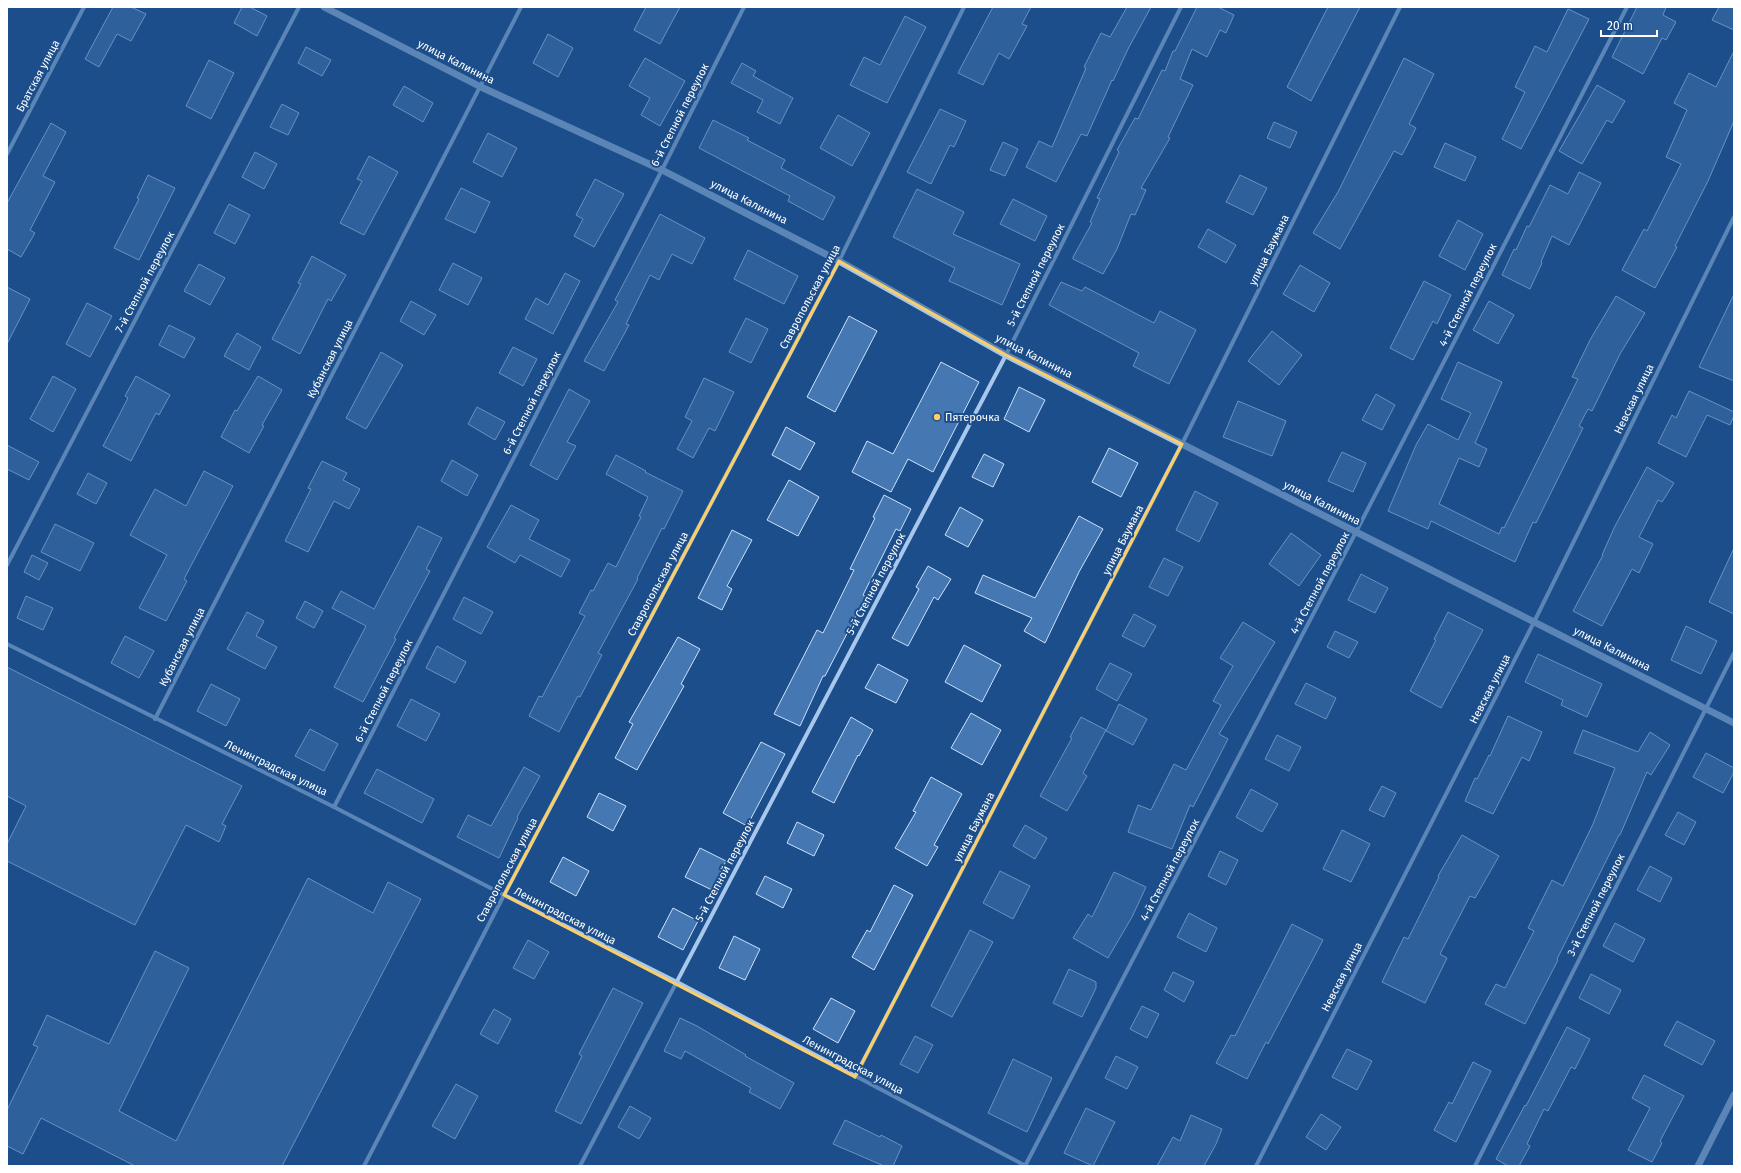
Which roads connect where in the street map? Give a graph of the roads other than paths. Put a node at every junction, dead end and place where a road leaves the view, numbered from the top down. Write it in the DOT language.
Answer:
graph roads {
  1 [pos="84,7"];
  2 [pos="299,7"];
  3 [pos="324,7"];
  4 [pos="521,7"];
  5 [pos="744,7"];
  6 [pos="964,7"];
  7 [pos="1181,7"];
  8 [pos="1400,7"];
  9 [pos="1627,7"];
  10 [pos="480,87"];
  11 [pos="7,154"];
  12 [pos="662,170"];
  13 [pos="1734,217"];
  14 [pos="839,261"];
  15 [pos="1006,355"];
  16 [pos="1182,444"];
  17 [pos="1356,532"];
  18 [pos="7,565"];
  19 [pos="1534,622"];
  20 [pos="7,644"];
  21 [pos="1734,653"];
  22 [pos="1706,709"];
  23 [pos="155,719"];
  24 [pos="1734,723"];
  25 [pos="334,807"];
  26 [pos="504,895"];
  27 [pos="677,982"];
  28 [pos="855,1077"];
  29 [pos="1734,1095"];
  30 [pos="364,1166"];
  31 [pos="580,1166"];
  32 [pos="1026,1166"];
  33 [pos="1256,1166"];
  34 [pos="1475,1166"];
  35 [pos="1698,1166"];
  1 -- 11 [label="street, Братская улица"];
  2 -- 18 [label="street, 7-й Степной переулок"];
  3 -- 10 [label="street, улица Калинина"];
  4 -- 10 [label="street, Кубанская улица"];
  5 -- 12 [label="street, 6-й Степной переулок"];
  6 -- 14 [label="street, Ставропольская улица"];
  7 -- 15 [label="street, 5-й Степной переулок"];
  8 -- 16 [label="street, улица Баумана"];
  9 -- 17 [label="street, 4-й Степной переулок"];
  10 -- 12 [label="street, улица Калинина"];
  10 -- 23 [label="street, Кубанская улица"];
  12 -- 14 [label="street, улица Калинина"];
  12 -- 25 [label="street, 6-й Степной переулок"];
  13 -- 19 [label="street, Невская улица"];
  14 -- 15 [label="street, улица Калинина"];
  14 -- 26 [label="street, Ставропольская улица"];
  15 -- 16 [label="street, улица Калинина"];
  15 -- 27 [label="street, 5-й Степной переулок"];
  16 -- 17 [label="street, улица Калинина"];
  16 -- 28 [label="street, улица Баумана"];
  17 -- 19 [label="street, улица Калинина"];
  17 -- 32 [label="street, 4-й Степной переулок"];
  19 -- 22 [label="street, улица Калинина"];
  19 -- 33 [label="street, Невская улица"];
  20 -- 23 [label="street, Ленинградская улица"];
  21 -- 22 [label="street, 3-й Степной переулок"];
  22 -- 24 [label="street, улица Калинина"];
  22 -- 34 [label="street, 3-й Степной переулок"];
  23 -- 25 [label="street, Ленинградская улица"];
  25 -- 26 [label="street, Ленинградская улица"];
  26 -- 27 [label="street, Ленинградская улица"];
  26 -- 30 [label="street, Ставропольская улица"];
  27 -- 28 [label="street, Ленинградская улица"];
  27 -- 31 [label="street, 5-й Степной переулок"];
  28 -- 32 [label="street, Ленинградская улица"];
  29 -- 35 [label="street"];
}
